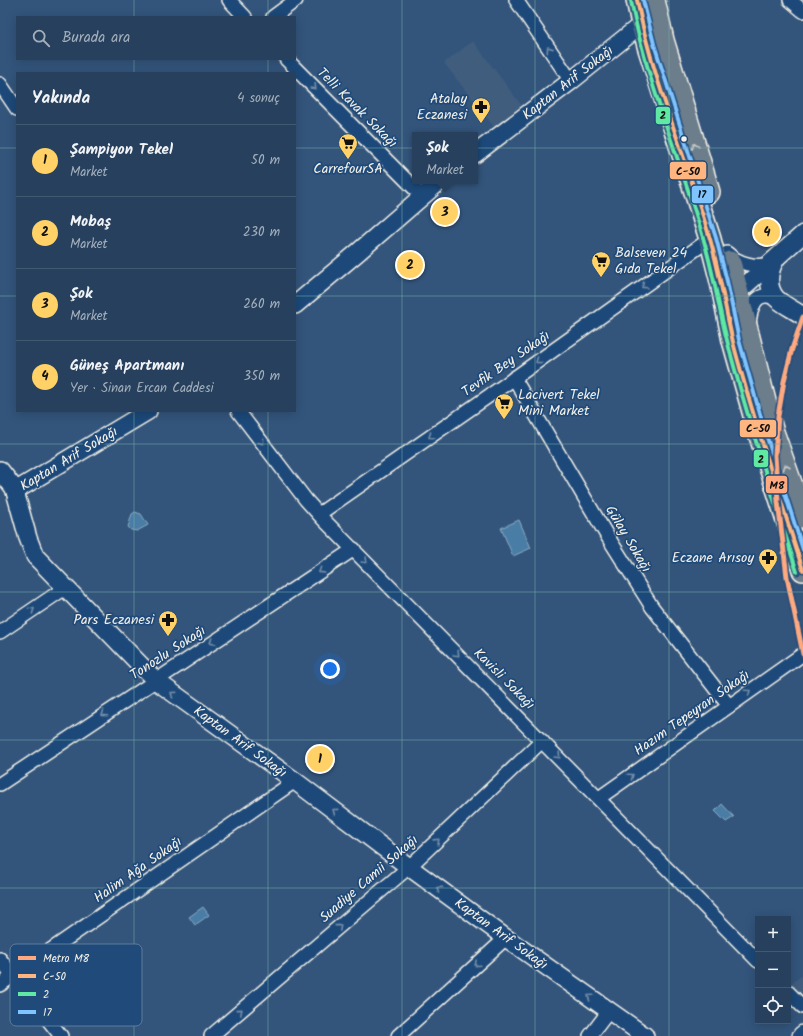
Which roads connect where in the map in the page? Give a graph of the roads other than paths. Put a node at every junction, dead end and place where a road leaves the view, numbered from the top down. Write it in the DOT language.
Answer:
graph roads {
  1 [pos="229,0"];
  2 [pos="296,0"];
  3 [pos="516,0"];
  4 [pos="790,0"];
  5 [pos="653,2"];
  6 [pos="803,11"];
  7 [pos="244,16"];
  8 [pos="274,16"];
  9 [pos="642,25"];
  10 [pos="287,60"];
  11 [pos="571,81"];
  12 [pos="0,84"];
  13 [pos="16,108"];
  14 [pos="478,152"];
  15 [pos="436,184"];
  16 [pos="422,196"];
  17 [pos="803,234"];
  18 [pos="710,239"];
  19 [pos="728,253"];
  20 [pos="773,261"];
  21 [pos="738,291"];
  22 [pos="777,299"];
  23 [pos="296,304"];
  24 [pos="728,316"];
  25 [pos="803,316"];
  26 [pos="749,338"];
  27 [pos="514,378"];
  28 [pos="146,412"];
  29 [pos="239,412"];
  30 [pos="0,470"];
  31 [pos="15,491"];
  32 [pos="319,514"];
  33 [pos="803,517"];
  34 [pos="354,549"];
  35 [pos="803,570"];
  36 [pos="65,588"];
  37 [pos="0,632"];
  38 [pos="803,654"];
  39 [pos="155,680"];
  40 [pos="729,706"];
  41 [pos="542,740"];
  42 [pos="295,781"];
  43 [pos="0,784"];
  44 [pos="599,798"];
  45 [pos="409,867"];
  46 [pos="506,938"];
  47 [pos="59,944"];
  48 [pos="755,958"];
  49 [pos="0,959"];
  50 [pos="10,972"];
  51 [pos="10,978"];
  52 [pos="0,985"];
  53 [pos="791,995"];
  54 [pos="803,1007"];
  55 [pos="609,1011"];
  56 [pos="53,1026"];
  57 [pos="61,1036"];
  58 [pos="211,1036"];
  59 [pos="398,1036"];
  60 [pos="590,1036"];
  61 [pos="645,1036"];
  1 -- 7 [label="street"];
  2 -- 8 [label="street"];
  11 -- 3 [label="street, one-way"];
  4 -- 6 [label="street"];
  5 -- 9 [label="main road"];
  19 -- 5 [label="main road, one-way"];
  9 -- 11 [label="street, Kaptan Arif Sokağı"];
  9 -- 18 [label="main road"];
  10 -- 16 [label="street, Telli Kavak Sokağı, one-way"];
  11 -- 14 [label="street, Kaptan Arif Sokağı"];
  12 -- 13 [label="street"];
  15 -- 16 [label="street"];
  16 -- 23 [label="street"];
  17 -- 20 [label="street"];
  18 -- 24 [label="main road"];
  18 -- 27 [label="street, Tevfik Bey Sokağı, one-way"];
  19 -- 20 [label="street"];
  19 -- 21 [label="main road"];
  20 -- 21 [label="street"];
  20 -- 22 [label="street"];
  21 -- 24 [label="street"];
  21 -- 26 [label="main road"];
  22 -- 25 [label="street"];
  22 -- 26 [label="street"];
  24 -- 35 [label="main road"];
  33 -- 26 [label="main road, one-way"];
  27 -- 32 [label="street, Tevfik Bey Sokağı, one-way"];
  27 -- 40 [label="street, Gülay Sokağı"];
  28 -- 31 [label="street, Kaptan Arif Sokağı"];
  29 -- 32 [label="street, Kavisli Sokağı, one-way"];
  30 -- 31 [label="street"];
  31 -- 36 [label="street, Kaptan Arif Sokağı"];
  32 -- 34 [label="street, Kavisli Sokağı"];
  34 -- 39 [label="street, Tonozlu Sokağı, one-way"];
  34 -- 41 [label="street, Kavisli Sokağı, one-way"];
  37 -- 36 [label="street, one-way"];
  36 -- 39 [label="street, Kaptan Arif Sokağı"];
  40 -- 38 [label="street, Hazım Tepeyran Sokağı, one-way"];
  42 -- 39 [label="street, Kaptan Arif Sokağı, one-way"];
  39 -- 43 [label="street, Tonozlu Sokağı, one-way"];
  44 -- 40 [label="street, Hazım Tepeyran Sokağı, one-way"];
  41 -- 44 [label="street, Kavisli Sokağı, one-way"];
  45 -- 41 [label="street, Suadiye Camii Sokağı, one-way"];
  45 -- 42 [label="street, Kaptan Arif Sokağı, one-way"];
  42 -- 47 [label="street, Halim Ağa Sokağı"];
  44 -- 48 [label="street, Kavisli Sokağı"];
  46 -- 45 [label="street, Kaptan Arif Sokağı, one-way"];
  58 -- 45 [label="street, Suadiye Camii Sokağı, one-way"];
  55 -- 46 [label="street, Kaptan Arif Sokağı, one-way"];
  46 -- 59 [label="street, one-way"];
  49 -- 50 [label="street"];
  51 -- 52 [label="street, Halim Ağa Sokağı"];
  53 -- 54 [label="street"];
  55 -- 60 [label="street"];
  55 -- 61 [label="street, Kaptan Arif Sokağı"];
  56 -- 57 [label="street"];
}
